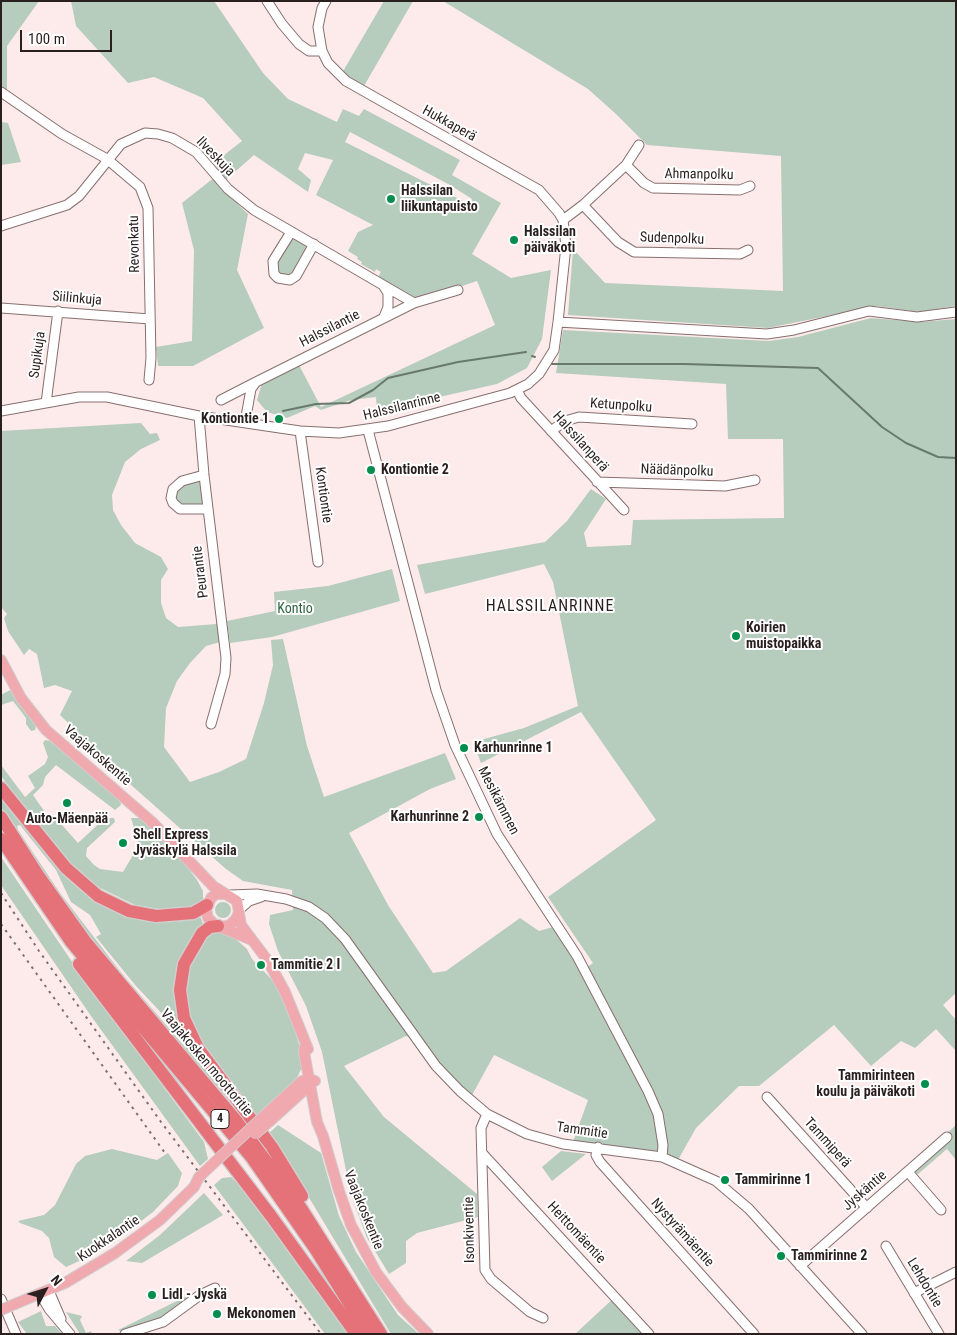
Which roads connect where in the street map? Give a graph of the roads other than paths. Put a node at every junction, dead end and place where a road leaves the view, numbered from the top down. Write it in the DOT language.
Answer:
graph roads {
  1 [pos="267,1"];
  2 [pos="326,1"];
  3 [pos="322,51"];
  4 [pos="1,92"];
  5 [pos="639,145"];
  6 [pos="107,159"];
  7 [pos="626,165"];
  8 [pos="750,186"];
  9 [pos="584,205"];
  10 [pos="563,220"];
  11 [pos="1,226"];
  12 [pos="291,232"];
  13 [pos="314,244"];
  14 [pos="748,250"];
  15 [pos="383,285"];
  16 [pos="458,290"];
  17 [pos="414,303"];
  18 [pos="1,308"];
  19 [pos="58,311"];
  20 [pos="956,312"];
  21 [pos="384,317"];
  22 [pos="150,319"];
  23 [pos="558,322"];
  24 [pos="149,380"];
  25 [pos="256,382"];
  26 [pos="517,390"];
  27 [pos="221,400"];
  28 [pos="46,403"];
  29 [pos="1,412"];
  30 [pos="199,416"];
  31 [pos="245,422"];
  32 [pos="692,424"];
  33 [pos="368,430"];
  34 [pos="300,431"];
  35 [pos="551,431"];
  36 [pos="204,475"];
  37 [pos="755,480"];
  38 [pos="597,482"];
  39 [pos="208,509"];
  40 [pos="624,510"];
  41 [pos="318,562"];
  42 [pos="1,660"];
  43 [pos="211,724"];
  44 [pos="1,788"];
  45 [pos="1,817"];
  46 [pos="1,839"];
  47 [pos="190,860"];
  48 [pos="228,895"];
  49 [pos="271,896"];
  50 [pos="208,903"];
  51 [pos="239,911"];
  52 [pos="54,918"];
  53 [pos="220,926"];
  54 [pos="252,940"];
  55 [pos="311,1082"];
  56 [pos="767,1097"];
  57 [pos="487,1114"];
  58 [pos="947,1137"];
  59 [pos="598,1147"];
  60 [pos="482,1153"];
  61 [pos="662,1157"];
  62 [pos="225,1158"];
  63 [pos="908,1172"];
  64 [pos="867,1208"];
  65 [pos="942,1210"];
  66 [pos="318,1233"];
  67 [pos="886,1246"];
  68 [pos="800,1266"];
  69 [pos="956,1272"];
  70 [pos="216,1288"];
  71 [pos="44,1292"];
  72 [pos="914,1292"];
  73 [pos="1,1299"];
  74 [pos="1,1310"];
  75 [pos="543,1318"];
  76 [pos="16,1334"];
  77 [pos="70,1334"];
  78 [pos="125,1334"];
  79 [pos="356,1334"];
  80 [pos="368,1334"];
  81 [pos="381,1334"];
  82 [pos="428,1334"];
  83 [pos="649,1334"];
  84 [pos="754,1334"];
  85 [pos="862,1334"];
  86 [pos="939,1334"];
  1 -- 3 [label="street"];
  2 -- 3 [label="street"];
  3 -- 10 [label="street, Hukkaperä"];
  4 -- 6 [label="street, Revonkatu"];
  5 -- 7 [label="street"];
  6 -- 11 [label="street, Ilveskuja"];
  6 -- 12 [label="street, Ilveskuja"];
  6 -- 22 [label="street, Revonkatu"];
  7 -- 8 [label="street, Ahmanpolku"];
  7 -- 9 [label="street"];
  9 -- 10 [label="street"];
  9 -- 14 [label="street, Sudenpolku"];
  10 -- 23 [label="street, Halssilanrinne"];
  12 -- 13 [label="street, Ilveskuja"];
  12 -- 13 [label="street"];
  13 -- 15 [label="street, Ilveskuja"];
  15 -- 17 [label="street, Ilveskuja"];
  15 -- 21 [label="street"];
  16 -- 17 [label="street, Halssilantie"];
  17 -- 21 [label="street, Halssilantie"];
  18 -- 19 [label="street, Siilinkuja"];
  19 -- 22 [label="street, Siilinkuja"];
  19 -- 28 [label="street, Supikuja"];
  20 -- 23 [label="street"];
  21 -- 25 [label="street, Halssilantie"];
  22 -- 24 [label="street, Revonkatu"];
  23 -- 26 [label="street, Halssilanrinne"];
  25 -- 27 [label="street, Halssilantie"];
  25 -- 31 [label="street"];
  26 -- 33 [label="street, Halssilanrinne"];
  26 -- 35 [label="street, Halssilanperä"];
  28 -- 29 [label="street, Halssilanrinne"];
  28 -- 30 [label="street, Halssilanrinne"];
  30 -- 31 [label="street, Halssilanrinne"];
  30 -- 36 [label="street, Peurantie"];
  31 -- 34 [label="street, Halssilanrinne"];
  32 -- 35 [label="street, Ketunpolku"];
  33 -- 34 [label="street, Halssilanrinne"];
  33 -- 61 [label="street, Mesikämmen"];
  34 -- 41 [label="street, Kontiontie"];
  35 -- 38 [label="street, Halssilanperä"];
  36 -- 39 [label="street, Peurantie"];
  36 -- 39 [label="street"];
  37 -- 38 [label="street, Näädänpolku"];
  38 -- 40 [label="street, Halssilanperä"];
  39 -- 43 [label="street, Peurantie"];
  42 -- 47 [label="main road, Vaajakoskentie"];
  44 -- 50 [label="highway"];
  45 -- 66 [label="highway, Vaajakosken moottoritie / 4"];
  46 -- 52 [label="highway, Vaajakosken moottoritie / 4"];
  47 -- 48 [label="main road, Vaajakoskentie"];
  47 -- 50 [label="main road, Vaajakoskentie"];
  48 -- 49 [label="street, Tammitie"];
  48 -- 50 [label="main road"];
  48 -- 51 [label="main road"];
  49 -- 51 [label="street, Tammitie"];
  49 -- 57 [label="street, Tammitie"];
  50 -- 53 [label="main road"];
  51 -- 53 [label="main road"];
  51 -- 54 [label="main road, Vaajakoskentie"];
  52 -- 62 [label="highway"];
  52 -- 80 [label="highway, Vaajakosken moottoritie / 4"];
  53 -- 54 [label="main road"];
  53 -- 66 [label="highway"];
  54 -- 55 [label="main road, Vaajakoskentie"];
  55 -- 62 [label="main road, Kuokkalantie, bridge"];
  55 -- 82 [label="main road, Vaajakoskentie"];
  56 -- 64 [label="street, Tammiperä"];
  57 -- 59 [label="street, Tammitie"];
  57 -- 60 [label="street, Isonkiventie"];
  58 -- 63 [label="street, Jyskäntie"];
  59 -- 61 [label="street, Tammitie"];
  59 -- 84 [label="street, Nystyrämäentie"];
  60 -- 75 [label="street, Isonkiventie"];
  60 -- 83 [label="street, Heittomäentie"];
  61 -- 68 [label="street, Tammitie"];
  62 -- 71 [label="main road, Kuokkalantie, bridge"];
  62 -- 79 [label="highway"];
  63 -- 64 [label="street, Jyskäntie"];
  63 -- 65 [label="street"];
  64 -- 68 [label="street, Jyskäntie"];
  66 -- 81 [label="highway, Vaajakosken moottoritie / 4"];
  67 -- 72 [label="street, Lehdontie"];
  68 -- 85 [label="street, Tammitie"];
  69 -- 72 [label="street"];
  70 -- 78 [label="street"];
  71 -- 74 [label="main road, Kuokkalantie, bridge"];
  71 -- 77 [label="street"];
  72 -- 86 [label="street, Lehdontie"];
  73 -- 76 [label="street"];
}
